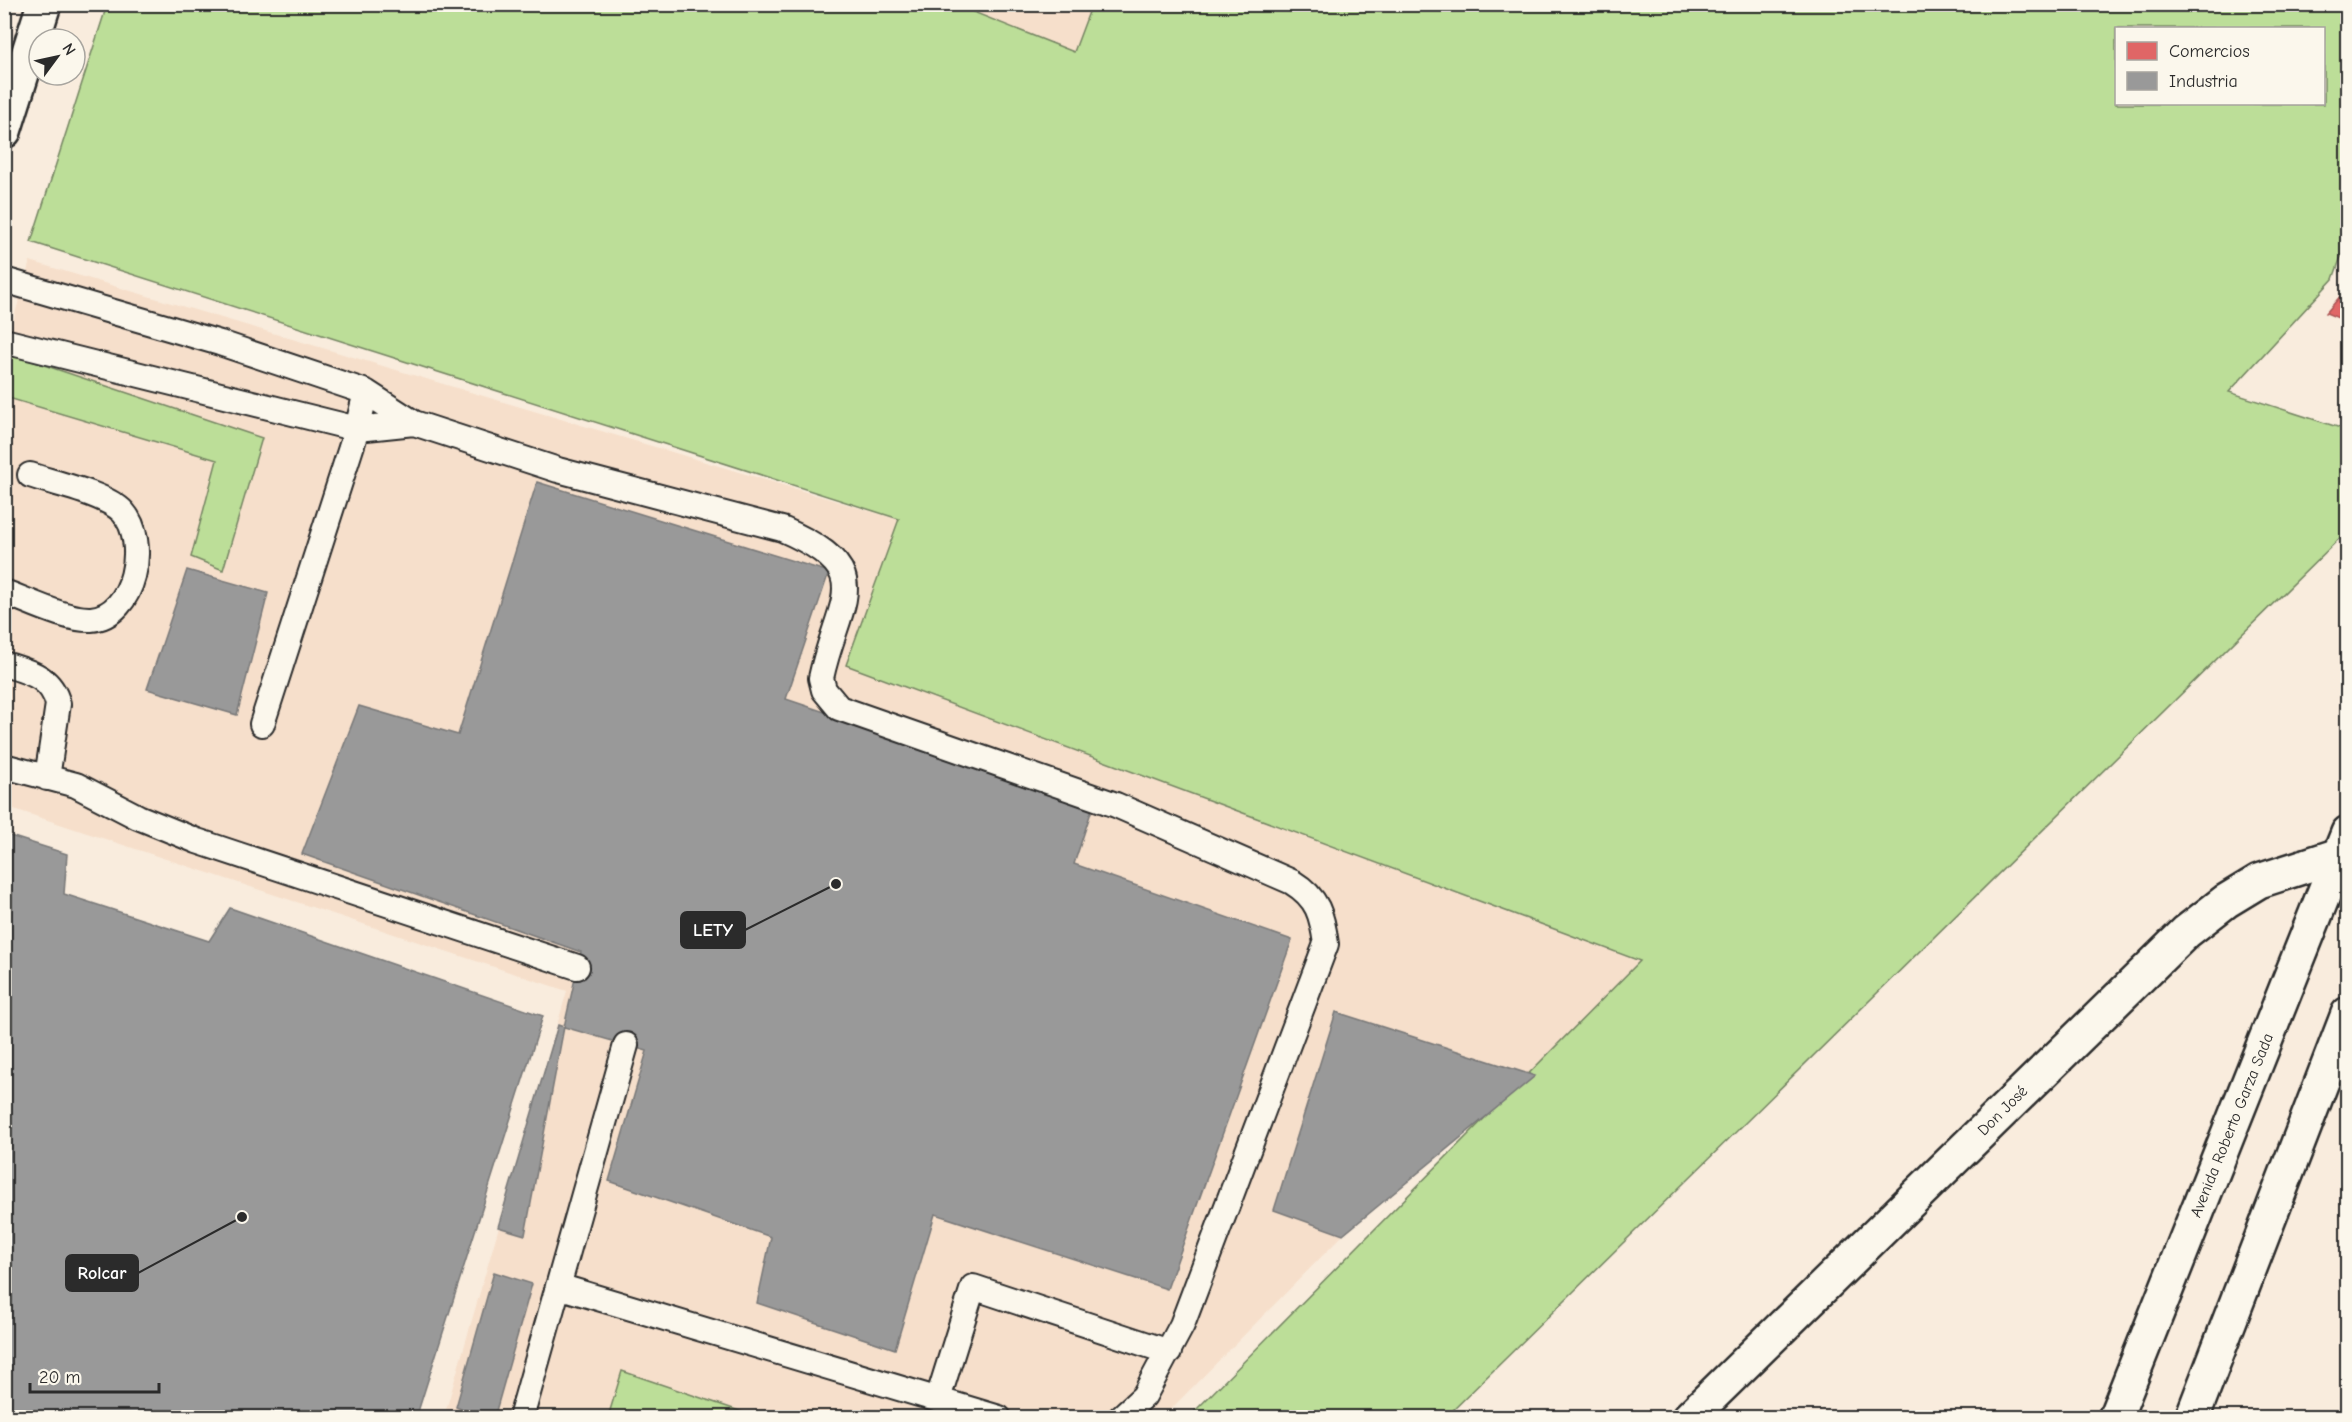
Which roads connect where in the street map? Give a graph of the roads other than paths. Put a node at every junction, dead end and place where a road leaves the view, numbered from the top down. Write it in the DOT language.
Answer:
graph roads {
  1 [pos="44,4"];
  2 [pos="4,131"];
  3 [pos="4,280"];
  4 [pos="4,341"];
  5 [pos="366,393"];
  6 [pos="414,423"];
  7 [pos="357,429"];
  8 [pos="30,475"];
  9 [pos="4,592"];
  10 [pos="4,664"];
  11 [pos="262,724"];
  12 [pos="4,766"];
  13 [pos="47,778"];
  14 [pos="2345,849"];
  15 [pos="577,967"];
  16 [pos="2348,1014"];
  17 [pos="626,1045"];
  18 [pos="558,1286"];
  19 [pos="1169,1352"];
  20 [pos="938,1399"];
  21 [pos="995,1417"];
  22 [pos="521,1418"];
  23 [pos="1120,1418"];
  24 [pos="1689,1418"];
  25 [pos="2115,1418"];
  26 [pos="2192,1418"];
  1 -- 2 [label="street"];
  3 -- 5 [label="lane"];
  4 -- 7 [label="lane"];
  5 -- 6 [label="lane"];
  5 -- 7 [label="lane"];
  6 -- 7 [label="lane"];
  6 -- 19 [label="lane"];
  7 -- 11 [label="lane"];
  8 -- 9 [label="lane"];
  10 -- 13 [label="lane"];
  12 -- 13 [label="lane"];
  13 -- 15 [label="lane"];
  14 -- 24 [label="street, Don José"];
  14 -- 25 [label="street, Avenida Roberto Garza Sada"];
  16 -- 26 [label="street"];
  17 -- 18 [label="lane"];
  18 -- 20 [label="lane"];
  18 -- 22 [label="lane"];
  19 -- 20 [label="lane"];
  19 -- 23 [label="lane"];
  20 -- 21 [label="lane"];
}
